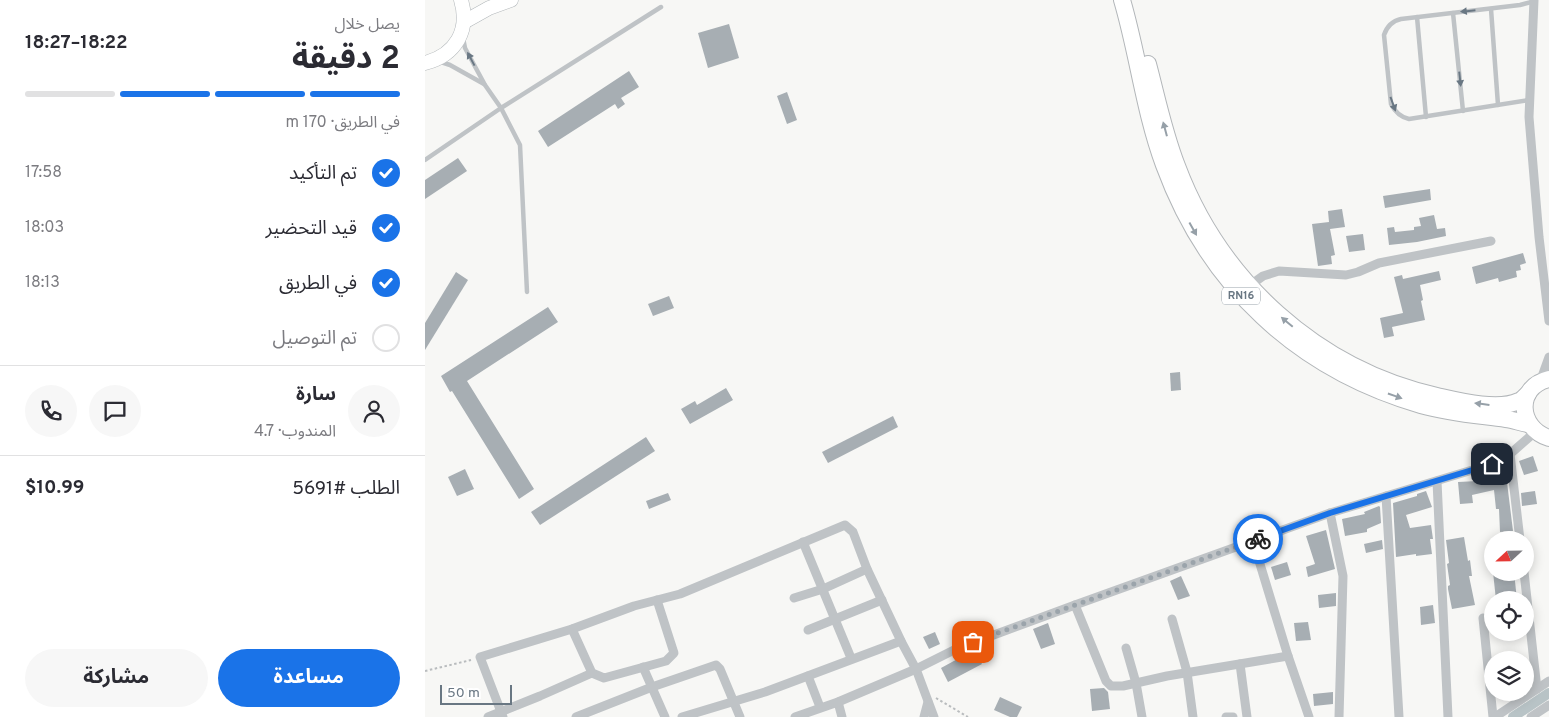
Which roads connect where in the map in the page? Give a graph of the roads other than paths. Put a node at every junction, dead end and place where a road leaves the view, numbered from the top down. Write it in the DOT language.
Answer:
graph roads {
  1 [pos="461,0"];
  2 [pos="511,0"];
  3 [pos="1122,0"];
  4 [pos="1132,0"];
  5 [pos="1535,0"];
  6 [pos="661,7"];
  7 [pos="1491,8"];
  8 [pos="1453,13"];
  9 [pos="1417,17"];
  10 [pos="463,27"];
  11 [pos="429,62"];
  12 [pos="485,85"];
  13 [pos="1529,100"];
  14 [pos="1499,105"];
  15 [pos="501,108"];
  16 [pos="1463,111"];
  17 [pos="1426,116"];
  18 [pos="425,160"];
  19 [pos="1491,242"];
  20 [pos="1249,286"];
  21 [pos="527,292"];
  22 [pos="1549,321"];
  23 [pos="1549,357"];
  24 [pos="1545,380"];
  25 [pos="1528,394"];
  26 [pos="1538,431"];
  27 [pos="1510,454"];
  28 [pos="1437,481"];
  29 [pos="1386,496"];
  30 [pos="1330,513"];
  31 [pos="1519,531"];
  32 [pos="1253,541"];
  33 [pos="803,542"];
  34 [pos="867,569"];
  35 [pos="1525,581"];
  36 [pos="823,589"];
  37 [pos="794,598"];
  38 [pos="657,600"];
  39 [pos="881,600"];
  40 [pos="1075,605"];
  41 [pos="1483,618"];
  42 [pos="835,619"];
  43 [pos="1172,619"];
  44 [pos="572,629"];
  45 [pos="808,630"];
  46 [pos="901,641"];
  47 [pos="1126,648"];
  48 [pos="1288,656"];
  49 [pos="851,658"];
  50 [pos="1240,664"];
  51 [pos="643,667"];
  52 [pos="916,669"];
  53 [pos="1187,672"];
  54 [pos="591,673"];
  55 [pos="808,676"];
  56 [pos="1549,681"];
  57 [pos="1136,683"];
  58 [pos="652,687"];
  59 [pos="1537,689"];
  60 [pos="733,701"];
  61 [pos="838,702"];
  62 [pos="928,702"];
  63 [pos="1549,705"];
  64 [pos="820,707"];
  65 [pos="600,713"];
  66 [pos="502,714"];
  67 [pos="488,717"];
  68 [pos="576,717"];
  69 [pos="665,717"];
  70 [pos="682,717"];
  71 [pos="740,717"];
  72 [pos="795,717"];
  73 [pos="842,717"];
  74 [pos="924,717"];
  75 [pos="934,717"];
  76 [pos="1141,717"];
  77 [pos="1193,717"];
  78 [pos="1226,717"];
  79 [pos="1233,717"];
  80 [pos="1247,717"];
  81 [pos="1309,717"];
  82 [pos="1339,717"];
  83 [pos="1399,717"];
  84 [pos="1448,717"];
  85 [pos="1494,717"];
  86 [pos="1531,717"];
  1 -- 10 [label="main road"];
  2 -- 10 [label="main road"];
  3 -- 26 [label="highway, RN16, one-way"];
  20 -- 4 [label="highway, RN16, one-way"];
  5 -- 7 [label="lane"];
  5 -- 13 [label="street"];
  6 -- 15 [label="lane"];
  7 -- 8 [label="lane, one-way"];
  7 -- 14 [label="lane"];
  8 -- 9 [label="lane"];
  8 -- 16 [label="lane, one-way"];
  9 -- 17 [label="lane"];
  9 -- 17 [label="lane, one-way"];
  10 -- 11 [label="main road"];
  12 -- 10 [label="lane, one-way"];
  11 -- 12 [label="lane"];
  12 -- 15 [label="lane"];
  13 -- 14 [label="lane"];
  13 -- 22 [label="street"];
  14 -- 16 [label="lane"];
  15 -- 18 [label="lane"];
  15 -- 21 [label="lane"];
  16 -- 17 [label="lane"];
  19 -- 20 [label="street"];
  25 -- 20 [label="highway, RN16, one-way"];
  23 -- 24 [label="street"];
  24 -- 25 [label="highway, RN16"];
  25 -- 26 [label="highway"];
  26 -- 27 [label="street"];
  27 -- 28 [label="street"];
  27 -- 31 [label="street"];
  28 -- 29 [label="street"];
  28 -- 84 [label="street"];
  29 -- 30 [label="street"];
  29 -- 83 [label="street"];
  30 -- 32 [label="street"];
  30 -- 82 [label="street"];
  32 -- 40 [label="street"];
  32 -- 48 [label="street"];
  33 -- 34 [label="street"];
  33 -- 36 [label="street"];
  33 -- 38 [label="street"];
  34 -- 36 [label="street"];
  34 -- 39 [label="street"];
  35 -- 59 [label="street"];
  36 -- 37 [label="street"];
  36 -- 42 [label="street"];
  38 -- 44 [label="street"];
  38 -- 51 [label="street"];
  39 -- 42 [label="street"];
  39 -- 46 [label="street"];
  40 -- 52 [label="street"];
  40 -- 57 [label="street"];
  41 -- 85 [label="street"];
  42 -- 45 [label="street"];
  42 -- 49 [label="street"];
  43 -- 53 [label="street"];
  44 -- 54 [label="street"];
  44 -- 66 [label="street"];
  46 -- 49 [label="street"];
  46 -- 52 [label="street"];
  47 -- 57 [label="street"];
  48 -- 50 [label="street"];
  48 -- 81 [label="street"];
  49 -- 55 [label="street"];
  50 -- 53 [label="street"];
  50 -- 80 [label="street"];
  51 -- 54 [label="street"];
  51 -- 58 [label="street"];
  52 -- 61 [label="street"];
  52 -- 62 [label="street"];
  53 -- 57 [label="street"];
  53 -- 77 [label="street"];
  54 -- 66 [label="street"];
  55 -- 60 [label="street"];
  55 -- 64 [label="street"];
  56 -- 59 [label="street"];
  57 -- 76 [label="street"];
  58 -- 60 [label="street"];
  58 -- 65 [label="street"];
  58 -- 69 [label="street"];
  59 -- 85 [label="street"];
  60 -- 70 [label="street"];
  60 -- 71 [label="street"];
  61 -- 64 [label="street"];
  61 -- 73 [label="street"];
  62 -- 74 [label="street"];
  62 -- 75 [label="street"];
  63 -- 86 [label="street"];
  64 -- 72 [label="street"];
  65 -- 68 [label="street"];
  66 -- 67 [label="street"];
  78 -- 79 [label="street"];
}
